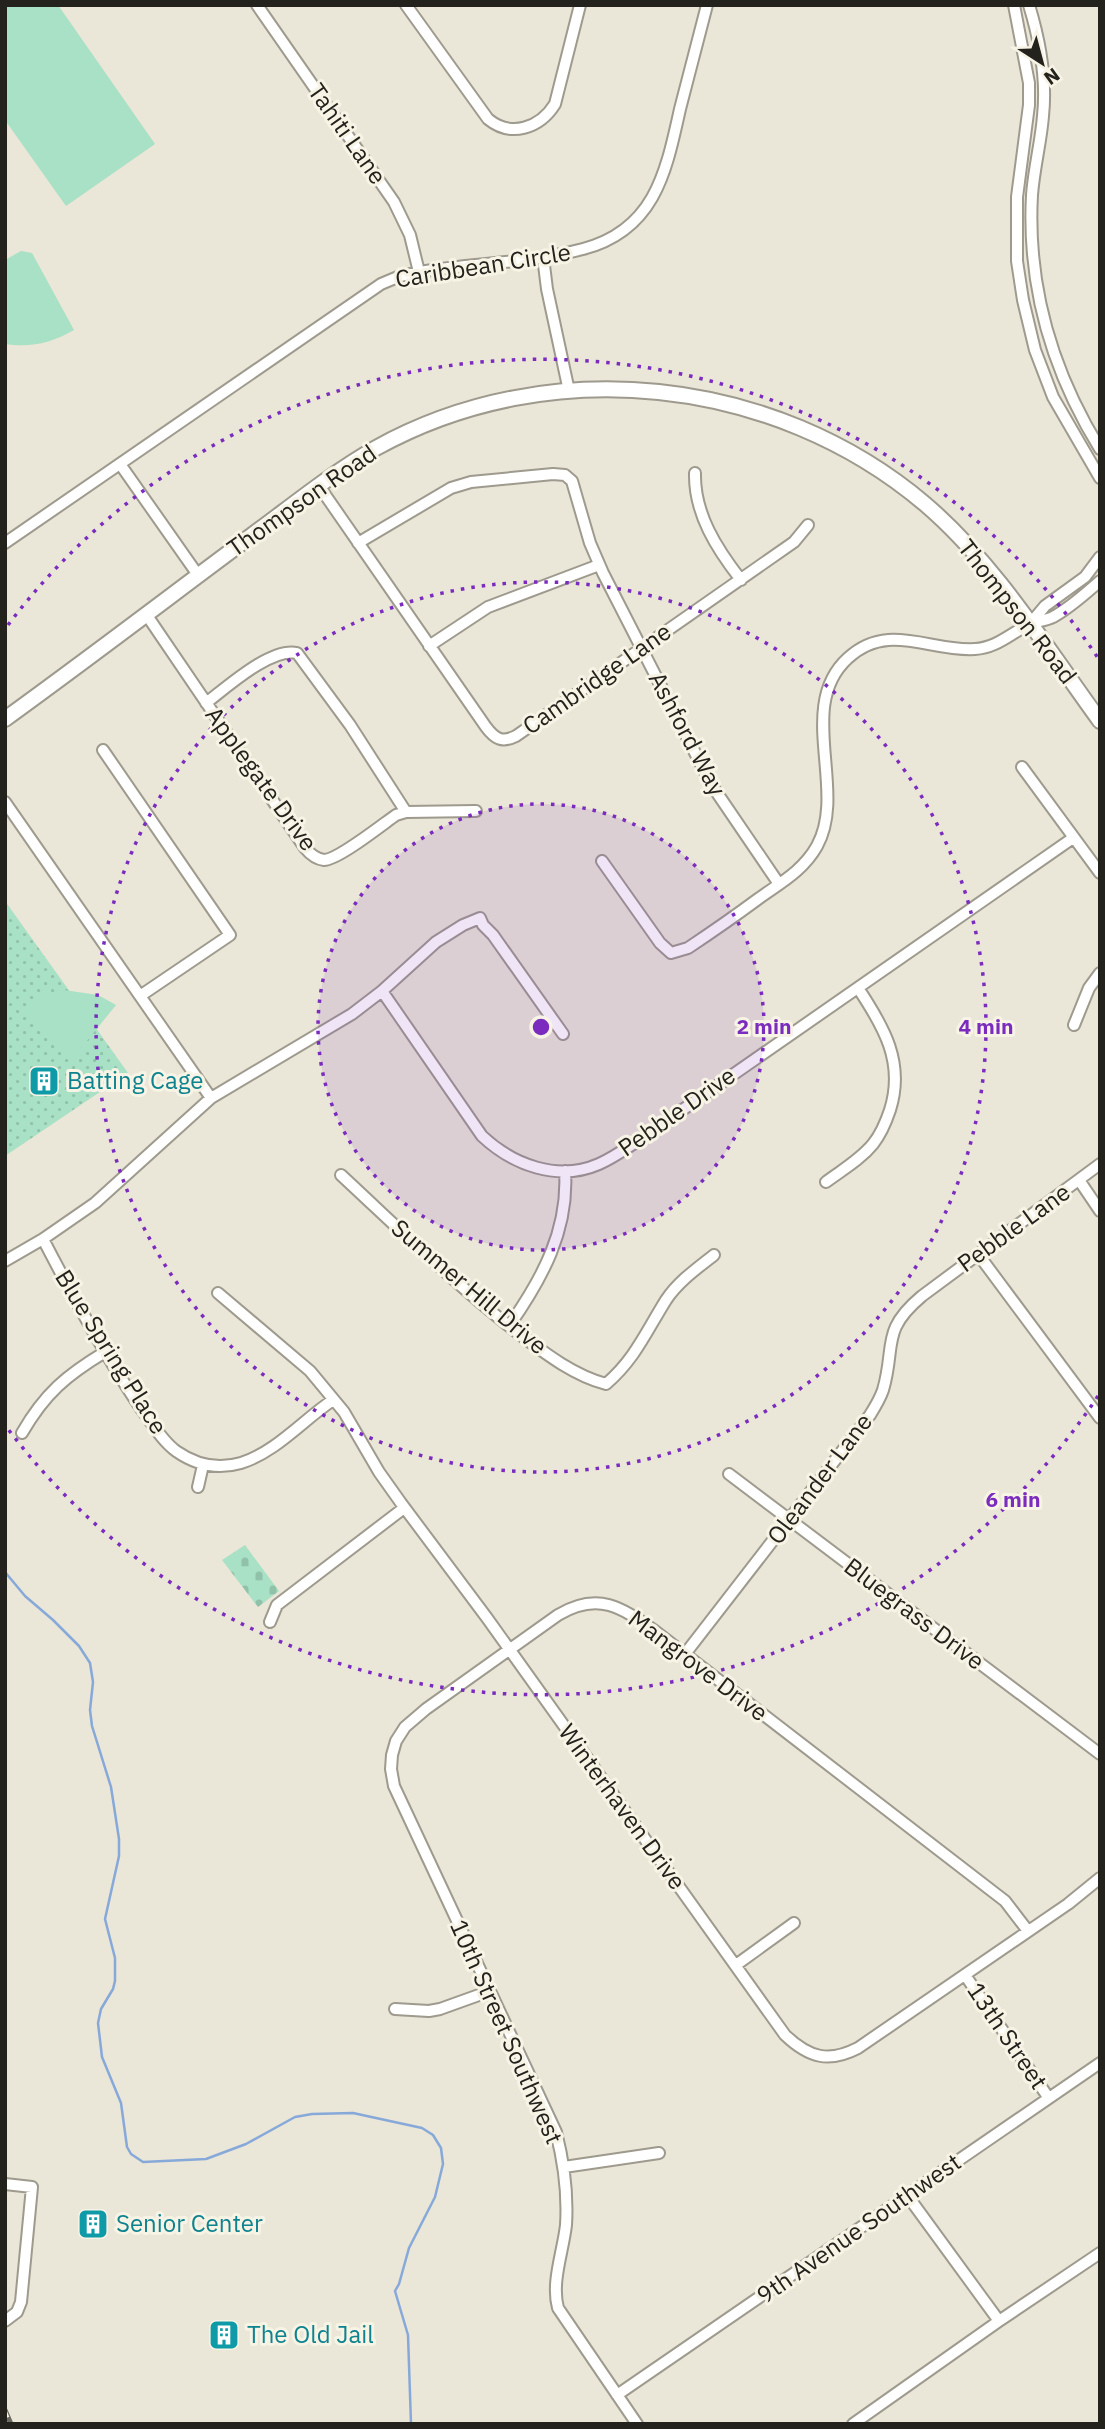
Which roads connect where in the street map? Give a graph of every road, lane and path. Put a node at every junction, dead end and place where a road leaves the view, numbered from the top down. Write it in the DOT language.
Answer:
graph roads {
  1 [pos="257,5"];
  2 [pos="406,5"];
  3 [pos="580,5"];
  4 [pos="707,5"];
  5 [pos="1014,5"];
  6 [pos="1029,5"];
  7 [pos="543,257"];
  8 [pos="419,272"];
  9 [pos="569,391"];
  10 [pos="1100,449"];
  11 [pos="120,464"];
  12 [pos="695,473"];
  13 [pos="1100,478"];
  14 [pos="319,486"];
  15 [pos="808,525"];
  16 [pos="5,543"];
  17 [pos="358,544"];
  18 [pos="1100,557"];
  19 [pos="599,565"];
  20 [pos="198,575"];
  21 [pos="741,580"];
  22 [pos="1100,581"];
  23 [pos="146,614"];
  24 [pos="1029,625"];
  25 [pos="429,646"];
  26 [pos="641,649"];
  27 [pos="206,703"];
  28 [pos="5,719"];
  29 [pos="1100,722"];
  30 [pos="103,750"];
  31 [pos="1022,767"];
  32 [pos="5,802"];
  33 [pos="476,811"];
  34 [pos="406,812"];
  35 [pos="1073,838"];
  36 [pos="602,861"];
  37 [pos="1100,873"];
  38 [pos="779,884"];
  39 [pos="1100,973"];
  40 [pos="858,988"];
  41 [pos="382,991"];
  42 [pos="140,996"];
  43 [pos="1074,1025"];
  44 [pos="563,1034"];
  45 [pos="211,1098"];
  46 [pos="1100,1164"];
  47 [pos="565,1171"];
  48 [pos="341,1175"];
  49 [pos="1079,1180"];
  50 [pos="826,1182"];
  51 [pos="1100,1211"];
  52 [pos="43,1240"];
  53 [pos="978,1254"];
  54 [pos="713,1255"];
  55 [pos="5,1261"];
  56 [pos="928,1292"];
  57 [pos="218,1293"];
  58 [pos="509,1326"];
  59 [pos="105,1352"];
  60 [pos="333,1400"];
  61 [pos="1100,1418"];
  62 [pos="22,1433"];
  63 [pos="203,1465"];
  64 [pos="729,1474"];
  65 [pos="198,1487"];
  66 [pos="404,1508"];
  67 [pos="791,1518"];
  68 [pos="270,1622"];
  69 [pos="509,1650"];
  70 [pos="685,1654"];
  71 [pos="1100,1754"];
  72 [pos="397,1794"];
  73 [pos="1100,1878"];
  74 [pos="794,1923"];
  75 [pos="1028,1931"];
  76 [pos="736,1965"];
  77 [pos="965,1975"];
  78 [pos="490,1991"];
  79 [pos="395,2009"];
  80 [pos="1100,2063"];
  81 [pos="1048,2097"];
  82 [pos="659,2152"];
  83 [pos="564,2166"];
  84 [pos="5,2184"];
  85 [pos="907,2195"];
  86 [pos="1100,2253"];
  87 [pos="5,2320"];
  88 [pos="999,2321"];
  89 [pos="617,2395"];
  90 [pos="637,2424"];
  91 [pos="853,2424"];
  1 -- 8 [label="street, Tahiti Lane"];
  2 -- 3 [label="street"];
  4 -- 7 [label="street, Caribbean Circle"];
  5 -- 13 [label="street"];
  6 -- 10 [label="street"];
  7 -- 8 [label="street, Caribbean Circle"];
  7 -- 9 [label="street"];
  8 -- 11 [label="street, Caribbean Circle"];
  9 -- 14 [label="street, Thompson Road"];
  9 -- 24 [label="street, Thompson Road"];
  11 -- 16 [label="street, Caribbean Circle"];
  11 -- 20 [label="street"];
  12 -- 21 [label="street"];
  14 -- 17 [label="street, Cambridge Lane"];
  14 -- 20 [label="street, Thompson Road"];
  15 -- 21 [label="street, Cambridge Lane"];
  17 -- 19 [label="street, Ashford Way"];
  17 -- 25 [label="street, Cambridge Lane"];
  18 -- 24 [label="street"];
  19 -- 25 [label="street"];
  19 -- 26 [label="street, Ashford Way"];
  20 -- 23 [label="street, Thompson Road"];
  21 -- 26 [label="street, Cambridge Lane"];
  22 -- 24 [label="street"];
  23 -- 27 [label="street, Applegate Drive"];
  23 -- 28 [label="street, Thompson Road"];
  24 -- 29 [label="street, Thompson Road"];
  24 -- 38 [label="street"];
  25 -- 26 [label="street, Cambridge Lane"];
  26 -- 38 [label="street, Ashford Way"];
  27 -- 34 [label="street, Applegate Drive"];
  27 -- 34 [label="street"];
  30 -- 42 [label="street"];
  31 -- 35 [label="street"];
  32 -- 42 [label="street"];
  33 -- 34 [label="street"];
  35 -- 37 [label="street"];
  35 -- 40 [label="street, Pebble Drive"];
  36 -- 38 [label="street"];
  39 -- 43 [label="street"];
  40 -- 47 [label="street, Pebble Drive"];
  40 -- 50 [label="street"];
  41 -- 44 [label="street"];
  41 -- 45 [label="street"];
  41 -- 47 [label="street, Pebble Drive"];
  42 -- 45 [label="street"];
  45 -- 52 [label="street"];
  46 -- 49 [label="street, Pebble Lane"];
  47 -- 58 [label="street"];
  48 -- 58 [label="street, Summer Hill Drive"];
  49 -- 51 [label="street"];
  49 -- 53 [label="street, Pebble Lane"];
  52 -- 55 [label="street"];
  52 -- 59 [label="street, Blue Spring Place"];
  53 -- 56 [label="street, Pebble Lane"];
  53 -- 61 [label="street"];
  54 -- 58 [label="street, Summer Hill Drive"];
  56 -- 67 [label="street, Oleander Lane"];
  57 -- 60 [label="street, Winterhaven Drive"];
  59 -- 62 [label="street"];
  59 -- 63 [label="street, Blue Spring Place"];
  60 -- 63 [label="street"];
  60 -- 66 [label="street, Winterhaven Drive"];
  63 -- 65 [label="street"];
  64 -- 67 [label="street, Bluegrass Drive"];
  66 -- 68 [label="street"];
  66 -- 69 [label="street, Winterhaven Drive"];
  67 -- 70 [label="street, Oleander Lane"];
  67 -- 71 [label="street, Bluegrass Drive"];
  69 -- 70 [label="street, Mangrove Drive"];
  69 -- 72 [label="street, Mangrove Drive"];
  69 -- 76 [label="street, Winterhaven Drive"];
  70 -- 75 [label="street, Mangrove Drive"];
  72 -- 78 [label="street, 10th Street Southwest"];
  73 -- 75 [label="street, Winterhaven Drive"];
  74 -- 76 [label="street"];
  75 -- 77 [label="street, Winterhaven Drive"];
  76 -- 77 [label="street, Winterhaven Drive"];
  77 -- 81 [label="street, 13th Street"];
  78 -- 79 [label="street"];
  78 -- 83 [label="street, 10th Street Southwest"];
  80 -- 81 [label="street, 9th Avenue Southwest"];
  81 -- 85 [label="street, 9th Avenue Southwest"];
  82 -- 83 [label="street"];
  83 -- 89 [label="street, 10th Street Southwest"];
  84 -- 87 [label="street"];
  85 -- 88 [label="street"];
  85 -- 89 [label="street, 9th Avenue Southwest"];
  86 -- 88 [label="street"];
  88 -- 91 [label="street"];
  89 -- 90 [label="street, 10th Street Southwest"];
}
